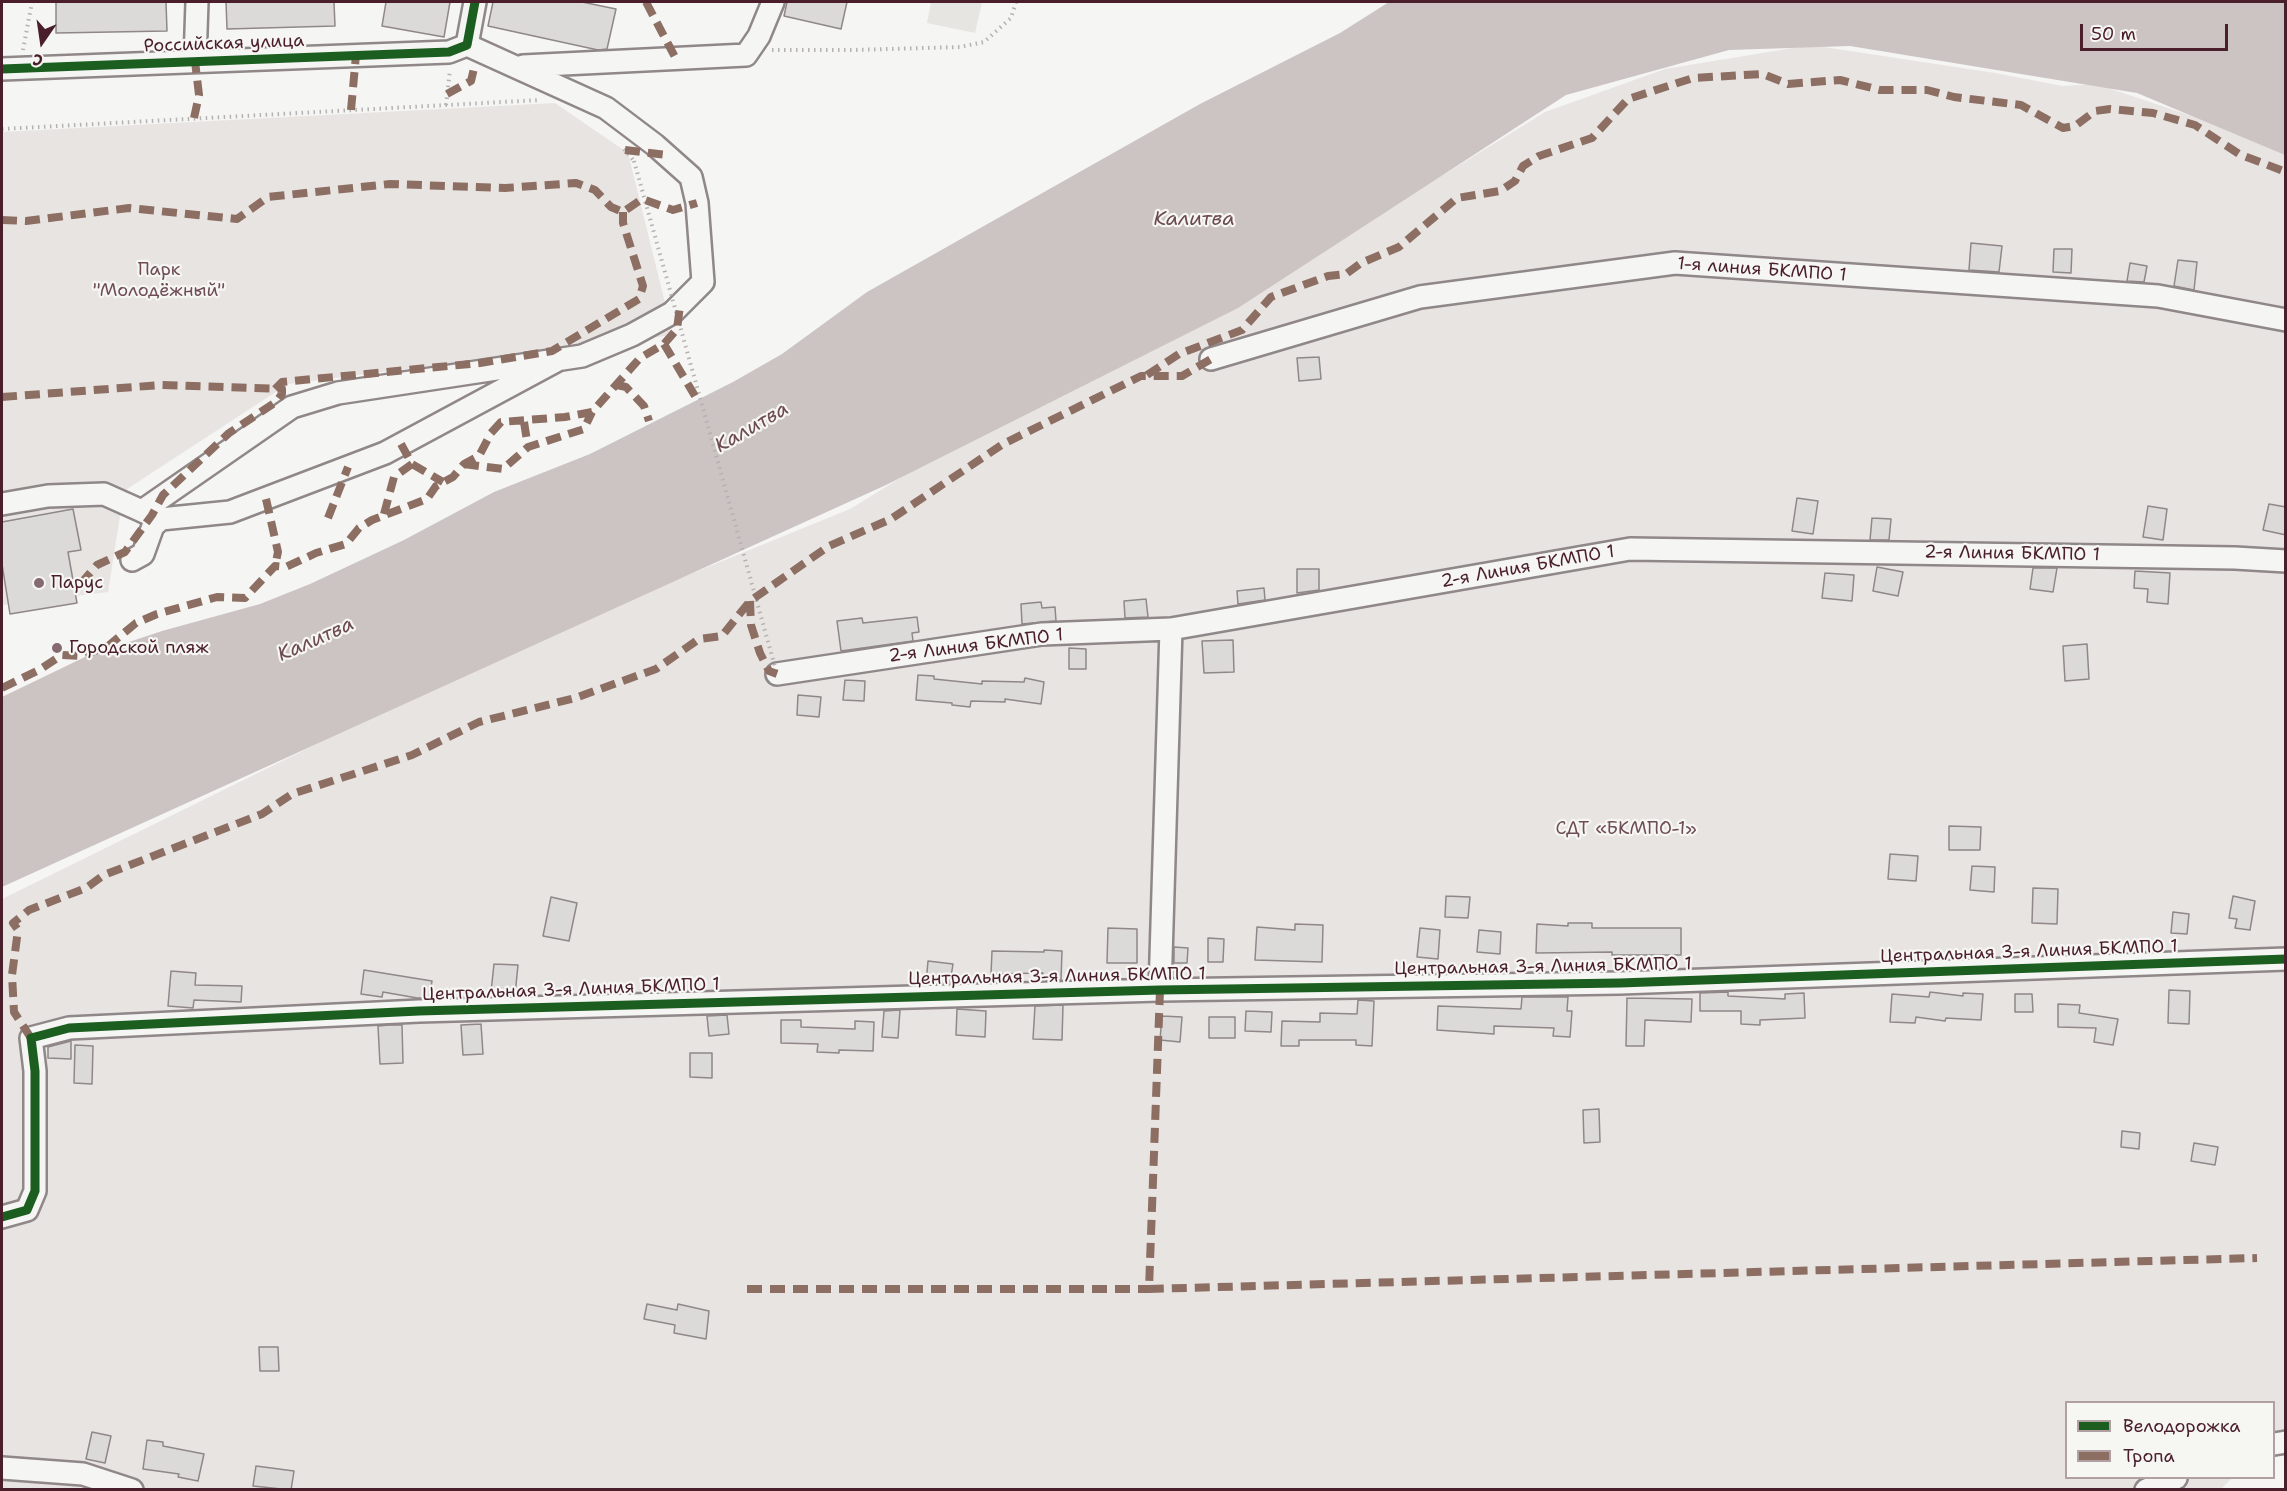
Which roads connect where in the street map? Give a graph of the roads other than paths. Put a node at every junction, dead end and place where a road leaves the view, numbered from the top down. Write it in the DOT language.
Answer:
graph roads {
  1 [pos="197,2"];
  2 [pos="475,2"];
  3 [pos="773,2"];
  4 [pos="455,53"];
  5 [pos="195,61"];
  6 [pos="517,67"];
  7 [pos="2,69"];
  8 [pos="2286,320"];
  9 [pos="1211,359"];
  10 [pos="556,361"];
  11 [pos="2,504"];
  12 [pos="152,515"];
  13 [pos="132,560"];
  14 [pos="2286,561"];
  15 [pos="1171,629"];
  16 [pos="777,674"];
  17 [pos="2286,959"];
  18 [pos="1160,990"];
  19 [pos="2,1218"];
  20 [pos="2,1468"];
  21 [pos="2173,1479"];
  22 [pos="132,1490"];
  23 [pos="2145,1490"];
  1 -- 5 [label="street"];
  2 -- 4 [label="street"];
  3 -- 6 [label="street"];
  4 -- 5 [label="street, Российская улица"];
  4 -- 6 [label="street"];
  5 -- 7 [label="street, Российская улица"];
  6 -- 10 [label="street"];
  8 -- 9 [label="street, 1-я линия БКМПО 1"];
  10 -- 12 [label="street"];
  10 -- 12 [label="street"];
  11 -- 12 [label="street"];
  12 -- 13 [label="street"];
  14 -- 15 [label="street, 2-я Линия БКМПО 1"];
  15 -- 16 [label="street, 2-я Линия БКМПО 1"];
  15 -- 18 [label="street"];
  17 -- 18 [label="street, Центральная 3-я Линия БКМПО 1"];
  18 -- 19 [label="street, Центральная 3-я Линия БКМПО 1"];
  20 -- 22 [label="street"];
  21 -- 23 [label="street"];
}
